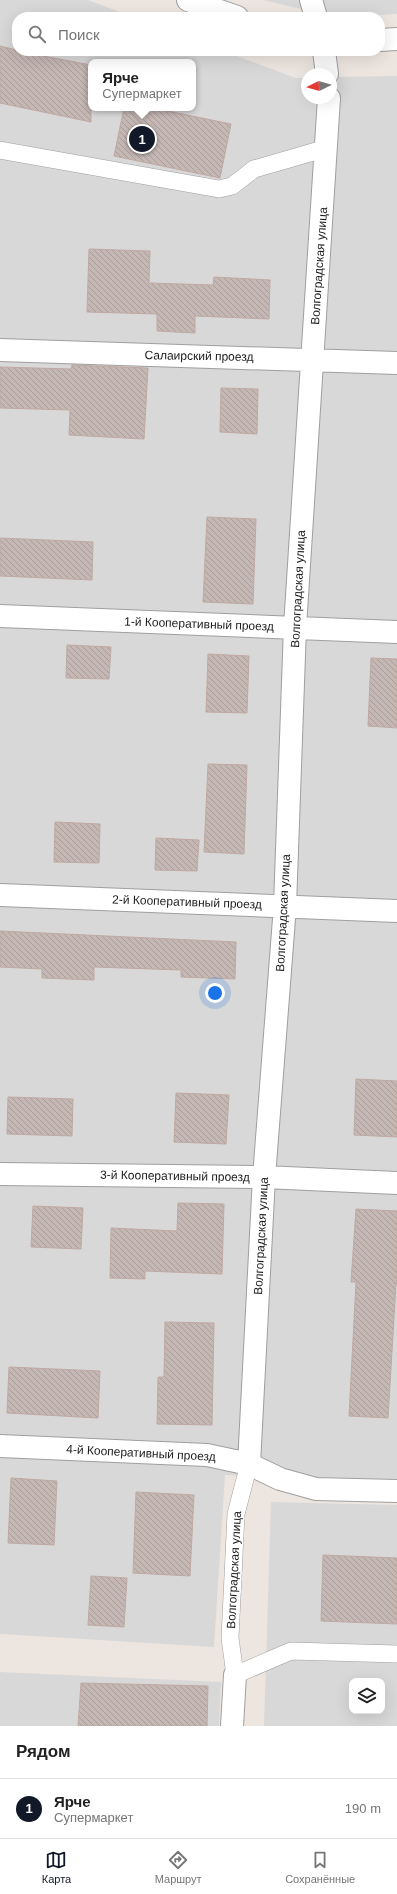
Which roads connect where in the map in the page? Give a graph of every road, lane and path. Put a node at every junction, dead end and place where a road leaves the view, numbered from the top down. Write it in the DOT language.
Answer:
graph roads {
  1 [pos="188,0"];
  2 [pos="311,0"];
  3 [pos="223,12"];
  4 [pos="315,12"];
  5 [pos="397,39"];
  6 [pos="385,40"];
  7 [pos="325,56"];
  8 [pos="327,68"];
  9 [pos="329,104"];
  10 [pos="327,148"];
  11 [pos="0,150"];
  12 [pos="0,350"];
  13 [pos="313,359"];
  14 [pos="397,363"];
  15 [pos="0,616"];
  16 [pos="295,627"];
  17 [pos="397,632"];
  18 [pos="0,895"];
  19 [pos="285,906"];
  20 [pos="397,911"];
  21 [pos="0,1174"];
  22 [pos="264,1176"];
  23 [pos="397,1183"];
  24 [pos="0,1446"];
  25 [pos="248,1464"];
  26 [pos="397,1491"];
  27 [pos="397,1654"];
  28 [pos="235,1675"];
  29 [pos="232,1726"];
  1 -- 3 [label="street"];
  2 -- 4 [label="street"];
  5 -- 6 [label="street"];
  7 -- 8 [label="street"];
  9 -- 10 [label="street, Волгоградская улица"];
  10 -- 11 [label="lane"];
  10 -- 13 [label="street, Волгоградская улица"];
  12 -- 13 [label="street, Салаирский проезд"];
  13 -- 14 [label="street, Салаирский проезд"];
  13 -- 16 [label="street, Волгоградская улица"];
  15 -- 16 [label="street, 1-й Кооперативный проезд"];
  16 -- 17 [label="street, 1-й Кооперативный проезд"];
  16 -- 19 [label="street, Волгоградская улица"];
  18 -- 19 [label="street, 2-й Кооперативный проезд"];
  19 -- 20 [label="street, 2-й Кооперативный проезд"];
  19 -- 22 [label="street, Волгоградская улица"];
  21 -- 22 [label="street, 3-й Кооперативный проезд"];
  22 -- 23 [label="street, 3-й Кооперативный проезд"];
  22 -- 25 [label="street, Волгоградская улица"];
  24 -- 25 [label="street, 4-й Кооперативный проезд"];
  25 -- 26 [label="street, 4-й Кооперативный проезд"];
  25 -- 28 [label="lane, Волгоградская улица"];
  27 -- 28 [label="lane"];
  28 -- 29 [label="street, Волгоградская улица"];
}
